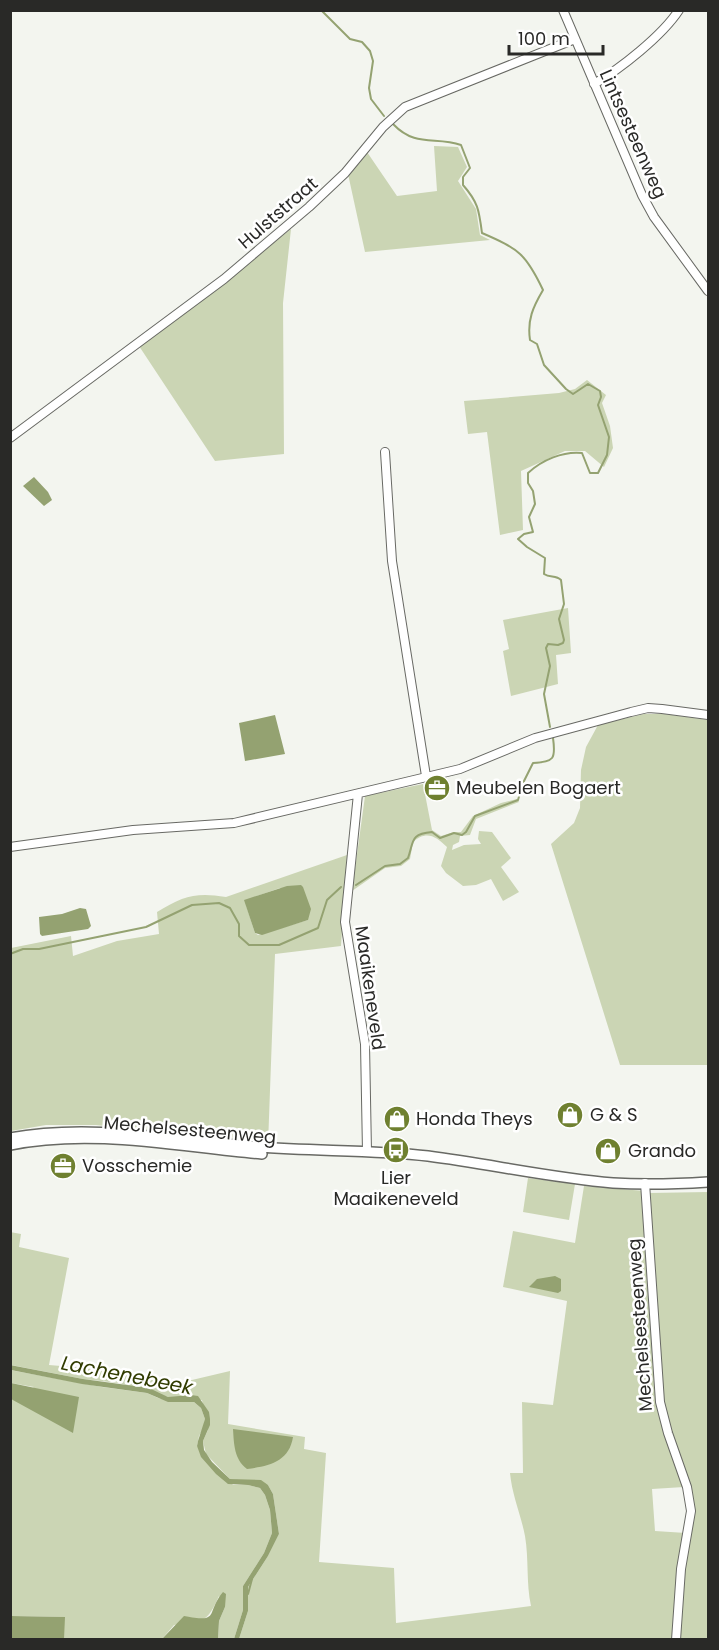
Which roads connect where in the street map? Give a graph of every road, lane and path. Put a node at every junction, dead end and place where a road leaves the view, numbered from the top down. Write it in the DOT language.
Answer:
graph roads {
  1 [pos="563,10"];
  2 [pos="679,10"];
  3 [pos="575,39"];
  4 [pos="594,84"];
  5 [pos="708,291"];
  6 [pos="10,438"];
  7 [pos="385,452"];
  8 [pos="708,715"];
  9 [pos="426,776"];
  10 [pos="358,794"];
  11 [pos="10,847"];
  12 [pos="10,1138"];
  13 [pos="10,1145"];
  14 [pos="366,1152"];
  15 [pos="708,1182"];
  16 [pos="645,1183"];
  17 [pos="676,1640"];
  1 -- 3 [label="street, Lintsesteenweg"];
  2 -- 4 [label="street"];
  3 -- 4 [label="street, Lintsesteenweg"];
  3 -- 6 [label="street, Hulststraat"];
  4 -- 5 [label="street, Lintsesteenweg"];
  7 -- 9 [label="street"];
  8 -- 9 [label="street"];
  9 -- 10 [label="street"];
  10 -- 11 [label="street"];
  10 -- 14 [label="street, Maaikeneveld"];
  12 -- 14 [label="main road, Mechelsesteenweg"];
  13 -- 14 [label="main road, Mechelsesteenweg"];
  14 -- 16 [label="main road, Mechelsesteenweg"];
  15 -- 16 [label="main road, Mechelsesteenweg"];
  16 -- 17 [label="street, Mechelsesteenweg"];
}
